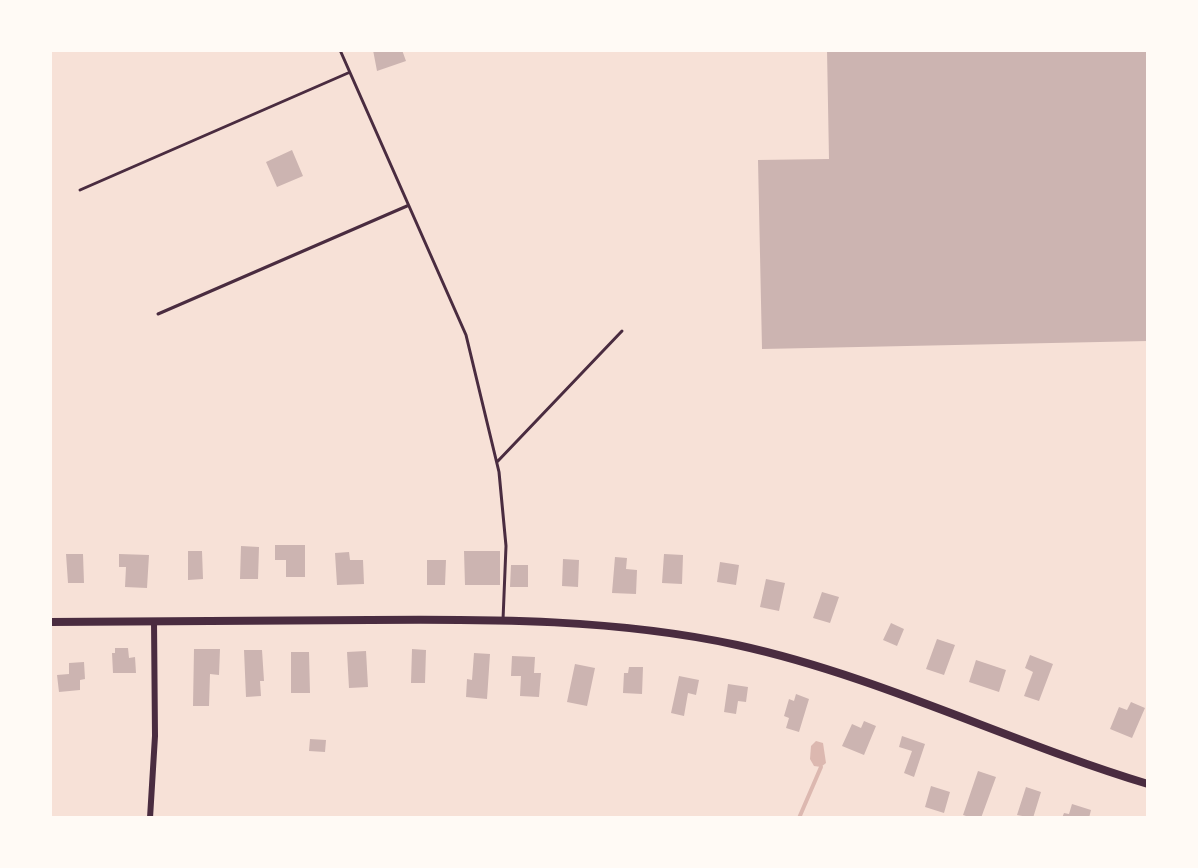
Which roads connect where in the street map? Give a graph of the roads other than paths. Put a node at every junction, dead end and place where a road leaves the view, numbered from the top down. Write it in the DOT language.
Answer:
graph roads {
  1 [pos="340,50"];
  2 [pos="350,72"];
  3 [pos="80,190"];
  4 [pos="408,205"];
  5 [pos="158,314"];
  6 [pos="622,331"];
  7 [pos="497,462"];
  8 [pos="503,620"];
  9 [pos="154,621"];
  10 [pos="50,622"];
  11 [pos="1148,784"];
  12 [pos="150,818"];
  1 -- 2 [label="lane"];
  2 -- 3 [label="lane"];
  2 -- 4 [label="lane"];
  4 -- 5 [label="lane"];
  4 -- 7 [label="lane"];
  6 -- 7 [label="lane"];
  7 -- 8 [label="lane"];
  8 -- 9 [label="street"];
  8 -- 11 [label="street"];
  9 -- 10 [label="street"];
  9 -- 12 [label="street"];
}
